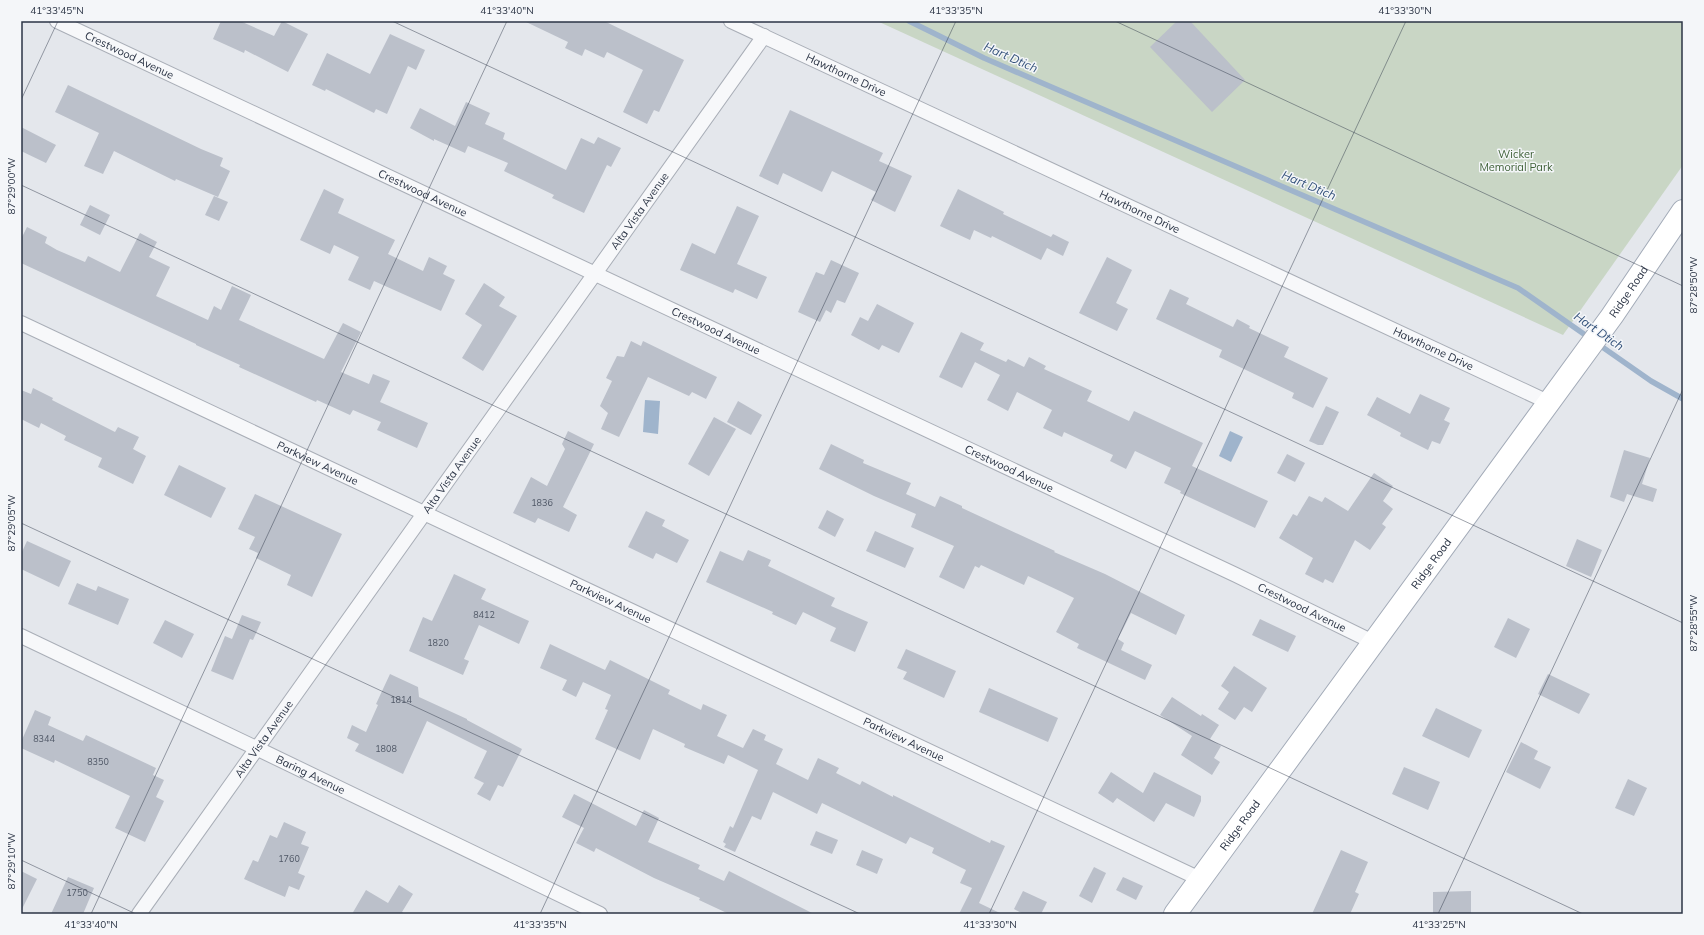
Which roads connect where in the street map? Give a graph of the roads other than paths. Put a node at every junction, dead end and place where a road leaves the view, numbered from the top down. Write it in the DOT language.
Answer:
graph roads {
  1 [pos="57,21"];
  2 [pos="731,21"];
  3 [pos="764,36"];
  4 [pos="1683,212"];
  5 [pos="595,273"];
  6 [pos="21,323"];
  7 [pos="1548,402"];
  8 [pos="425,513"];
  9 [pos="21,636"];
  10 [pos="1373,642"];
  11 [pos="258,749"];
  12 [pos="1200,879"];
  13 [pos="140,914"];
  14 [pos="600,914"];
  15 [pos="1175,914"];
  1 -- 5 [label="street, Crestwood Avenue"];
  2 -- 3 [label="street, Hawthorne Drive"];
  3 -- 5 [label="street, Alta Vista Avenue"];
  3 -- 7 [label="street, Hawthorne Drive"];
  4 -- 7 [label="main road, Ridge Road"];
  5 -- 8 [label="street, Alta Vista Avenue"];
  5 -- 10 [label="street, Crestwood Avenue"];
  6 -- 8 [label="street, Parkview Avenue"];
  7 -- 10 [label="main road, Ridge Road"];
  8 -- 11 [label="street, Alta Vista Avenue"];
  8 -- 12 [label="street, Parkview Avenue"];
  9 -- 11 [label="street, Baring Avenue"];
  10 -- 12 [label="main road, Ridge Road"];
  11 -- 13 [label="street, Alta Vista Avenue"];
  11 -- 14 [label="street, Baring Avenue"];
  12 -- 15 [label="main road, Ridge Road"];
}
